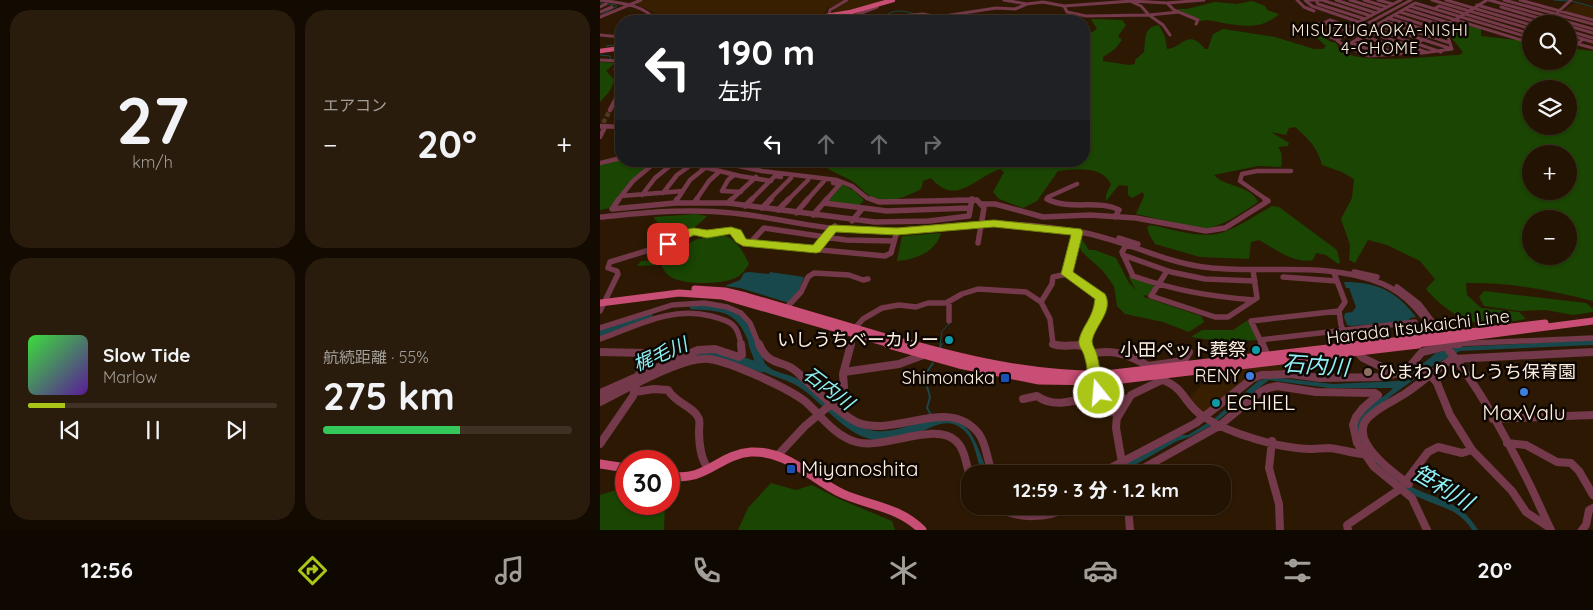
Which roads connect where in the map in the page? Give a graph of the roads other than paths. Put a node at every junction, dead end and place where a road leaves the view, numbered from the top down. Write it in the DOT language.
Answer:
graph roads {
  1 [pos="641,0"];
  2 [pos="847,0"];
  3 [pos="895,0"];
  4 [pos="1004,0"];
  5 [pos="1115,0"];
  6 [pos="1131,0"];
  7 [pos="1204,0"];
  8 [pos="1297,0"];
  9 [pos="1316,0"];
  10 [pos="1321,0"];
  11 [pos="1336,0"];
  12 [pos="1350,0"];
  13 [pos="1364,0"];
  14 [pos="1378,0"];
  15 [pos="1412,0"];
  16 [pos="1432,0"];
  17 [pos="1446,0"];
  18 [pos="1460,0"];
  19 [pos="1475,0"];
  20 [pos="1504,0"];
  21 [pos="1520,0"];
  22 [pos="1399,1"];
  23 [pos="1486,1"];
  24 [pos="1570,1"];
  25 [pos="1393,2"];
  26 [pos="600,3"];
  27 [pos="1166,3"];
  28 [pos="1331,3"];
  29 [pos="1027,4"];
  30 [pos="1080,4"];
  31 [pos="627,5"];
  32 [pos="1479,5"];
  33 [pos="1064,6"];
  34 [pos="1325,6"];
  35 [pos="1410,6"];
  36 [pos="877,7"];
  37 [pos="1387,7"];
  38 [pos="1474,8"];
  39 [pos="1405,9"];
  40 [pos="1434,9"];
  41 [pos="1104,10"];
  42 [pos="1316,10"];
  43 [pos="1382,10"];
  44 [pos="1470,11"];
  45 [pos="1558,11"];
  46 [pos="600,12"];
  47 [pos="1180,12"];
  48 [pos="1400,12"];
  49 [pos="1376,13"];
  50 [pos="1388,13"];
  51 [pos="1465,14"];
  52 [pos="1554,14"];
  53 [pos="648,15"];
  54 [pos="653,15"];
  55 [pos="829,15"];
  56 [pos="842,15"];
  57 [pos="844,15"];
  58 [pos="861,15"];
  59 [pos="910,15"];
  60 [pos="924,15"];
  61 [pos="951,15"];
  62 [pos="1081,15"];
  63 [pos="1089,15"];
  64 [pos="1149,15"];
  65 [pos="1394,15"];
  66 [pos="1522,15"];
  67 [pos="1542,15"];
  68 [pos="1371,16"];
  69 [pos="600,17"];
  70 [pos="1460,17"];
  71 [pos="1522,17"];
  72 [pos="1388,18"];
  73 [pos="1365,19"];
  74 [pos="1455,20"];
  75 [pos="1593,20"];
  76 [pos="1383,21"];
  77 [pos="1522,21"];
  78 [pos="1316,23"];
  79 [pos="1324,23"];
  80 [pos="1450,23"];
  81 [pos="1196,24"];
  82 [pos="1377,24"];
  83 [pos="1593,24"];
  84 [pos="1577,25"];
  85 [pos="1334,26"];
  86 [pos="1445,26"];
  87 [pos="1360,28"];
  88 [pos="1577,28"];
  89 [pos="1522,29"];
  90 [pos="1593,29"];
  91 [pos="1440,30"];
  92 [pos="1522,30"];
  93 [pos="1352,32"];
  94 [pos="1434,33"];
  95 [pos="1577,33"];
  96 [pos="1593,33"];
  97 [pos="600,35"];
  98 [pos="1170,35"];
  99 [pos="1522,35"];
  100 [pos="615,36"];
  101 [pos="1346,36"];
  102 [pos="1363,36"];
  103 [pos="1428,36"];
  104 [pos="1330,37"];
  105 [pos="1577,38"];
  106 [pos="1593,38"];
  107 [pos="1357,39"];
  108 [pos="1338,40"];
  109 [pos="1423,40"];
  110 [pos="1520,40"];
  111 [pos="1583,40"];
  112 [pos="1593,42"];
  113 [pos="1417,43"];
  114 [pos="1450,43"];
  115 [pos="1577,44"];
  116 [pos="1412,47"];
  117 [pos="1593,48"];
  118 [pos="615,49"];
  119 [pos="1406,50"];
  120 [pos="1452,50"];
  121 [pos="600,51"];
  122 [pos="1428,52"];
  123 [pos="1441,52"];
  124 [pos="1400,54"];
  125 [pos="1384,55"];
  126 [pos="600,60"];
  127 [pos="615,61"];
  128 [pos="615,103"];
  129 [pos="615,105"];
  130 [pos="602,127"];
  131 [pos="615,127"];
  132 [pos="600,137"];
  133 [pos="615,159"];
  134 [pos="600,163"];
  135 [pos="649,167"];
  136 [pos="669,167"];
  137 [pos="687,167"];
  138 [pos="702,167"];
  139 [pos="743,167"];
  140 [pos="705,168"];
  141 [pos="720,171"];
  142 [pos="762,171"];
  143 [pos="1291,171"];
  144 [pos="734,175"];
  145 [pos="755,178"];
  146 [pos="791,178"];
  147 [pos="808,180"];
  148 [pos="771,181"];
  149 [pos="824,182"];
  150 [pos="1077,184"];
  151 [pos="683,191"];
  152 [pos="740,192"];
  153 [pos="663,193"];
  154 [pos="642,194"];
  155 [pos="621,196"];
  156 [pos="972,199"];
  157 [pos="695,202"];
  158 [pos="907,202"];
  159 [pos="675,203"];
  160 [pos="728,203"];
  161 [pos="824,203"];
  162 [pos="982,204"];
  163 [pos="745,206"];
  164 [pos="762,208"];
  165 [pos="970,208"];
  166 [pos="862,209"];
  167 [pos="778,210"];
  168 [pos="904,210"];
  169 [pos="796,213"];
  170 [pos="600,215"];
  171 [pos="813,215"];
  172 [pos="1115,216"];
  173 [pos="852,221"];
  174 [pos="901,222"];
  175 [pos="981,223"];
  176 [pos="834,226"];
  177 [pos="897,231"];
  178 [pos="1077,232"];
  179 [pos="825,238"];
  180 [pos="894,241"];
  181 [pos="750,243"];
  182 [pos="978,243"];
  183 [pos="1128,243"];
  184 [pos="816,250"];
  185 [pos="1123,255"];
  186 [pos="1252,270"];
  187 [pos="1167,271"];
  188 [pos="1334,273"];
  189 [pos="1066,274"];
  190 [pos="1283,277"];
  191 [pos="868,279"];
  192 [pos="1336,281"];
  193 [pos="1255,282"];
  194 [pos="1158,285"];
  195 [pos="1254,300"];
  196 [pos="603,301"];
  197 [pos="691,302"];
  198 [pos="949,302"];
  199 [pos="1041,302"];
  200 [pos="786,308"];
  201 [pos="684,311"];
  202 [pos="1339,311"];
  203 [pos="600,312"];
  204 [pos="1593,317"];
  205 [pos="949,321"];
  206 [pos="1415,322"];
  207 [pos="1593,322"];
  208 [pos="600,328"];
  209 [pos="1343,331"];
  210 [pos="854,332"];
  211 [pos="1593,338"];
  212 [pos="600,339"];
  213 [pos="1261,340"];
  214 [pos="1445,341"];
  215 [pos="1086,346"];
  216 [pos="1353,349"];
  217 [pos="600,352"];
  218 [pos="724,352"];
  219 [pos="1189,352"];
  220 [pos="1593,352"];
  221 [pos="926,354"];
  222 [pos="1090,354"];
  223 [pos="1267,356"];
  224 [pos="1469,357"];
  225 [pos="1457,358"];
  226 [pos="1290,360"];
  227 [pos="715,361"];
  228 [pos="1414,364"];
  229 [pos="1183,366"];
  230 [pos="1149,368"];
  231 [pos="844,372"];
  232 [pos="1290,374"];
  233 [pos="1394,374"];
  234 [pos="1429,374"];
  235 [pos="1093,378"];
  236 [pos="638,383"];
  237 [pos="600,393"];
  238 [pos="1099,393"];
  239 [pos="1378,396"];
  240 [pos="1022,399"];
  241 [pos="1126,400"];
  242 [pos="1103,401"];
  243 [pos="600,402"];
  244 [pos="832,403"];
  245 [pos="1387,404"];
  246 [pos="820,414"];
  247 [pos="1593,415"];
  248 [pos="1116,418"];
  249 [pos="1204,418"];
  250 [pos="1493,419"];
  251 [pos="1220,424"];
  252 [pos="1272,441"];
  253 [pos="1507,443"];
  254 [pos="600,444"];
  255 [pos="1472,450"];
  256 [pos="778,454"];
  257 [pos="1363,454"];
  258 [pos="1122,463"];
  259 [pos="600,464"];
  260 [pos="966,465"];
  261 [pos="990,465"];
  262 [pos="1118,465"];
  263 [pos="1149,465"];
  264 [pos="615,466"];
  265 [pos="709,469"];
  266 [pos="680,477"];
  267 [pos="1404,485"];
  268 [pos="1593,495"];
  269 [pos="1593,508"];
  270 [pos="1014,515"];
  271 [pos="1050,515"];
  272 [pos="1129,515"];
  273 [pos="1550,529"];
  274 [pos="922,530"];
  275 [pos="1130,530"];
  276 [pos="1280,530"];
  277 [pos="1348,530"];
  278 [pos="1427,530"];
  279 [pos="1582,530"];
  1 -- 31 [label="street"];
  2 -- 55 [label="street"];
  3 -- 36 [label="main road"];
  3 -- 56 [label="main road"];
  4 -- 29 [label="street"];
  5 -- 30 [label="street"];
  6 -- 27 [label="street"];
  6 -- 41 [label="street"];
  6 -- 64 [label="street"];
  7 -- 27 [label="street"];
  8 -- 42 [label="street"];
  9 -- 10 [label="street"];
  9 -- 34 [label="street"];
  9 -- 42 [label="street"];
  10 -- 28 [label="street"];
  11 -- 49 [label="street"];
  12 -- 43 [label="street"];
  13 -- 37 [label="street"];
  14 -- 25 [label="street"];
  15 -- 50 [label="street"];
  16 -- 44 [label="street"];
  17 -- 38 [label="street"];
  18 -- 32 [label="street"];
  19 -- 23 [label="street"];
  20 -- 52 [label="street"];
  21 -- 45 [label="street"];
  22 -- 25 [label="street"];
  23 -- 32 [label="street"];
  23 -- 66 [label="street"];
  23 -- 67 [label="street"];
  24 -- 45 [label="street"];
  25 -- 37 [label="street"];
  26 -- 31 [label="street"];
  26 -- 46 [label="street"];
  27 -- 47 [label="street"];
  28 -- 34 [label="street"];
  28 -- 68 [label="street"];
  29 -- 33 [label="street"];
  29 -- 61 [label="street"];
  30 -- 33 [label="street"];
  30 -- 41 [label="street"];
  31 -- 53 [label="street"];
  31 -- 54 [label="street"];
  31 -- 69 [label="street"];
  32 -- 38 [label="street"];
  32 -- 71 [label="street"];
  33 -- 62 [label="street"];
  34 -- 42 [label="street"];
  34 -- 73 [label="street"];
  35 -- 39 [label="street"];
  35 -- 40 [label="street"];
  35 -- 74 [label="street"];
  36 -- 57 [label="main road"];
  36 -- 58 [label="street"];
  37 -- 43 [label="street"];
  38 -- 44 [label="street"];
  38 -- 77 [label="street"];
  39 -- 48 [label="street"];
  39 -- 80 [label="street"];
  40 -- 51 [label="street"];
  40 -- 70 [label="street"];
  41 -- 63 [label="street"];
  41 -- 64 [label="street"];
  42 -- 73 [label="street"];
  42 -- 87 [label="street"];
  43 -- 49 [label="street"];
  43 -- 50 [label="street"];
  44 -- 51 [label="street"];
  44 -- 89 [label="street"];
  45 -- 52 [label="street"];
  45 -- 75 [label="street"];
  47 -- 64 [label="street"];
  47 -- 81 [label="street"];
  48 -- 65 [label="street"];
  48 -- 86 [label="street"];
  49 -- 68 [label="street"];
  50 -- 65 [label="street"];
  50 -- 87 [label="street"];
  51 -- 70 [label="street"];
  51 -- 92 [label="street"];
  52 -- 83 [label="street"];
  59 -- 60 [label="street"];
  64 -- 98 [label="street"];
  65 -- 72 [label="street"];
  65 -- 91 [label="street"];
  68 -- 73 [label="street"];
  70 -- 74 [label="street"];
  70 -- 99 [label="street"];
  72 -- 76 [label="street"];
  72 -- 94 [label="street"];
  74 -- 80 [label="street"];
  74 -- 110 [label="street"];
  76 -- 82 [label="street"];
  76 -- 103 [label="street"];
  78 -- 79 [label="street"];
  79 -- 85 [label="street"];
  79 -- 87 [label="street"];
  80 -- 86 [label="street"];
  82 -- 109 [label="street"];
  82 -- 113 [label="street"];
  84 -- 90 [label="street"];
  85 -- 93 [label="street"];
  85 -- 101 [label="street"];
  86 -- 91 [label="street"];
  87 -- 93 [label="street"];
  88 -- 96 [label="street"];
  91 -- 94 [label="street"];
  93 -- 101 [label="street"];
  94 -- 103 [label="street"];
  94 -- 114 [label="street"];
  95 -- 106 [label="street"];
  97 -- 100 [label="street"];
  101 -- 108 [label="street"];
  102 -- 107 [label="street"];
  102 -- 116 [label="street"];
  102 -- 119 [label="street"];
  103 -- 109 [label="street"];
  103 -- 114 [label="street"];
  104 -- 108 [label="street"];
  105 -- 111 [label="street"];
  107 -- 124 [label="street"];
  107 -- 125 [label="street"];
  108 -- 125 [label="street"];
  109 -- 113 [label="street"];
  109 -- 120 [label="street"];
  111 -- 112 [label="street"];
  111 -- 115 [label="street"];
  113 -- 116 [label="street"];
  113 -- 123 [label="street"];
  114 -- 120 [label="street"];
  115 -- 117 [label="street"];
  116 -- 119 [label="street"];
  116 -- 122 [label="street"];
  118 -- 121 [label="main road"];
  119 -- 122 [label="street"];
  119 -- 124 [label="street"];
  120 -- 123 [label="street"];
  122 -- 123 [label="street"];
  124 -- 125 [label="street"];
  126 -- 127 [label="street"];
  128 -- 129 [label="street"];
  130 -- 131 [label="street"];
  130 -- 132 [label="street"];
  133 -- 134 [label="street"];
  135 -- 155 [label="street"];
  136 -- 154 [label="street"];
  137 -- 153 [label="street"];
  138 -- 140 [label="street"];
  139 -- 142 [label="street"];
  140 -- 141 [label="street"];
  140 -- 151 [label="street"];
  141 -- 144 [label="street"];
  141 -- 157 [label="street"];
  142 -- 145 [label="street"];
  142 -- 158 [label="street"];
  143 -- 172 [label="street"];
  144 -- 145 [label="street"];
  144 -- 152 [label="street"];
  145 -- 148 [label="street"];
  145 -- 152 [label="street"];
  146 -- 147 [label="street"];
  146 -- 148 [label="street"];
  146 -- 164 [label="street"];
  147 -- 149 [label="street"];
  147 -- 167 [label="street"];
  148 -- 163 [label="street"];
  149 -- 161 [label="street"];
  149 -- 169 [label="street"];
  150 -- 172 [label="street"];
  151 -- 153 [label="street"];
  151 -- 159 [label="street"];
  152 -- 160 [label="street"];
  153 -- 154 [label="street"];
  154 -- 155 [label="street"];
  155 -- 159 [label="street"];
  156 -- 158 [label="street"];
  156 -- 162 [label="street"];
  156 -- 165 [label="street"];
  157 -- 159 [label="street"];
  157 -- 160 [label="street"];
  158 -- 168 [label="street"];
  160 -- 163 [label="street"];
  161 -- 166 [label="street"];
  161 -- 171 [label="street"];
  162 -- 172 [label="street"];
  162 -- 175 [label="street"];
  163 -- 164 [label="street"];
  164 -- 167 [label="street"];
  165 -- 168 [label="street"];
  165 -- 174 [label="street"];
  166 -- 168 [label="street"];
  166 -- 173 [label="street"];
  167 -- 169 [label="street"];
  168 -- 174 [label="street"];
  169 -- 171 [label="street"];
  170 -- 176 [label="street"];
  171 -- 173 [label="street"];
  173 -- 174 [label="street"];
  175 -- 176 [label="street"];
  175 -- 177 [label="street"];
  175 -- 178 [label="street"];
  175 -- 182 [label="street"];
  175 -- 183 [label="street"];
  176 -- 177 [label="street"];
  176 -- 179 [label="street"];
  177 -- 180 [label="street"];
  178 -- 183 [label="street"];
  178 -- 189 [label="street"];
  179 -- 180 [label="street"];
  179 -- 181 [label="street"];
  179 -- 184 [label="street"];
  180 -- 184 [label="street"];
  181 -- 184 [label="street"];
  181 -- 196 [label="street"];
  183 -- 185 [label="street"];
  183 -- 186 [label="street"];
  183 -- 214 [label="street"];
  185 -- 187 [label="street"];
  185 -- 194 [label="street"];
  186 -- 188 [label="street"];
  186 -- 193 [label="street"];
  187 -- 193 [label="street"];
  187 -- 194 [label="street"];
  188 -- 192 [label="street"];
  188 -- 214 [label="street"];
  189 -- 199 [label="street"];
  189 -- 215 [label="street"];
  190 -- 192 [label="street"];
  191 -- 200 [label="street"];
  192 -- 202 [label="street"];
  193 -- 195 [label="street"];
  194 -- 195 [label="street"];
  194 -- 195 [label="street"];
  196 -- 200 [label="main road, Harada Itsukaichi Line"];
  196 -- 203 [label="street"];
  196 -- 210 [label="main road, Harada Itsukaichi Line"];
  197 -- 201 [label="street"];
  197 -- 208 [label="street"];
  197 -- 244 [label="street"];
  198 -- 199 [label="street"];
  198 -- 205 [label="street"];
  198 -- 210 [label="street"];
  199 -- 215 [label="street"];
  200 -- 210 [label="main road, Harada Itsukaichi Line"];
  201 -- 212 [label="street"];
  201 -- 218 [label="street"];
  202 -- 209 [label="street"];
  202 -- 213 [label="street"];
  204 -- 214 [label="main road, Harada Itsukaichi Line"];
  206 -- 209 [label="street"];
  207 -- 214 [label="main road, Harada Itsukaichi Line"];
  209 -- 213 [label="street"];
  209 -- 216 [label="street"];
  210 -- 221 [label="main road, Harada Itsukaichi Line"];
  210 -- 231 [label="street"];
  210 -- 235 [label="main road, Harada Itsukaichi Line"];
  211 -- 214 [label="street"];
  213 -- 223 [label="street"];
  214 -- 216 [label="main road, Harada Itsukaichi Line"];
  214 -- 225 [label="street"];
  214 -- 228 [label="street"];
  215 -- 222 [label="street"];
  216 -- 223 [label="main road, Harada Itsukaichi Line"];
  216 -- 226 [label="main road, Harada Itsukaichi Line"];
  216 -- 233 [label="street"];
  217 -- 236 [label="street"];
  218 -- 227 [label="street"];
  218 -- 236 [label="street"];
  219 -- 229 [label="street"];
  220 -- 225 [label="street"];
  221 -- 231 [label="street"];
  221 -- 235 [label="main road, Harada Itsukaichi Line"];
  222 -- 230 [label="street"];
  222 -- 235 [label="street"];
  223 -- 229 [label="main road, Harada Itsukaichi Line"];
  224 -- 225 [label="street"];
  225 -- 234 [label="street"];
  225 -- 250 [label="street"];
  226 -- 229 [label="main road, Harada Itsukaichi Line"];
  226 -- 232 [label="street"];
  227 -- 236 [label="street"];
  227 -- 246 [label="street"];
  228 -- 233 [label="street"];
  228 -- 234 [label="street"];
  229 -- 230 [label="main road, Harada Itsukaichi Line"];
  229 -- 230 [label="street"];
  229 -- 235 [label="main road, Harada Itsukaichi Line"];
  230 -- 235 [label="main road, Harada Itsukaichi Line"];
  231 -- 244 [label="street"];
  232 -- 233 [label="street"];
  232 -- 249 [label="street"];
  234 -- 245 [label="street"];
  234 -- 255 [label="street"];
  235 -- 238 [label="street"];
  236 -- 237 [label="street"];
  236 -- 243 [label="street"];
  236 -- 254 [label="street"];
  236 -- 265 [label="street"];
  238 -- 240 [label="street"];
  238 -- 242 [label="street"];
  239 -- 245 [label="street"];
  239 -- 251 [label="street"];
  239 -- 257 [label="street"];
  241 -- 242 [label="street"];
  241 -- 248 [label="street"];
  241 -- 249 [label="street"];
  242 -- 248 [label="street"];
  244 -- 246 [label="street"];
  244 -- 261 [label="street"];
  245 -- 267 [label="street"];
  246 -- 256 [label="street"];
  246 -- 260 [label="street"];
  247 -- 250 [label="street"];
  248 -- 258 [label="street"];
  249 -- 251 [label="street"];
  249 -- 258 [label="street"];
  250 -- 253 [label="street"];
  251 -- 252 [label="street"];
  251 -- 263 [label="street"];
  252 -- 257 [label="street"];
  252 -- 276 [label="street"];
  253 -- 268 [label="street"];
  253 -- 273 [label="street"];
  255 -- 267 [label="street"];
  255 -- 273 [label="street"];
  256 -- 265 [label="main road"];
  256 -- 274 [label="main road"];
  257 -- 267 [label="street"];
  258 -- 262 [label="street"];
  259 -- 264 [label="main road"];
  265 -- 266 [label="main road"];
  267 -- 277 [label="street"];
  267 -- 278 [label="street"];
  269 -- 279 [label="street"];
  270 -- 271 [label="street"];
  272 -- 275 [label="street"];
}
